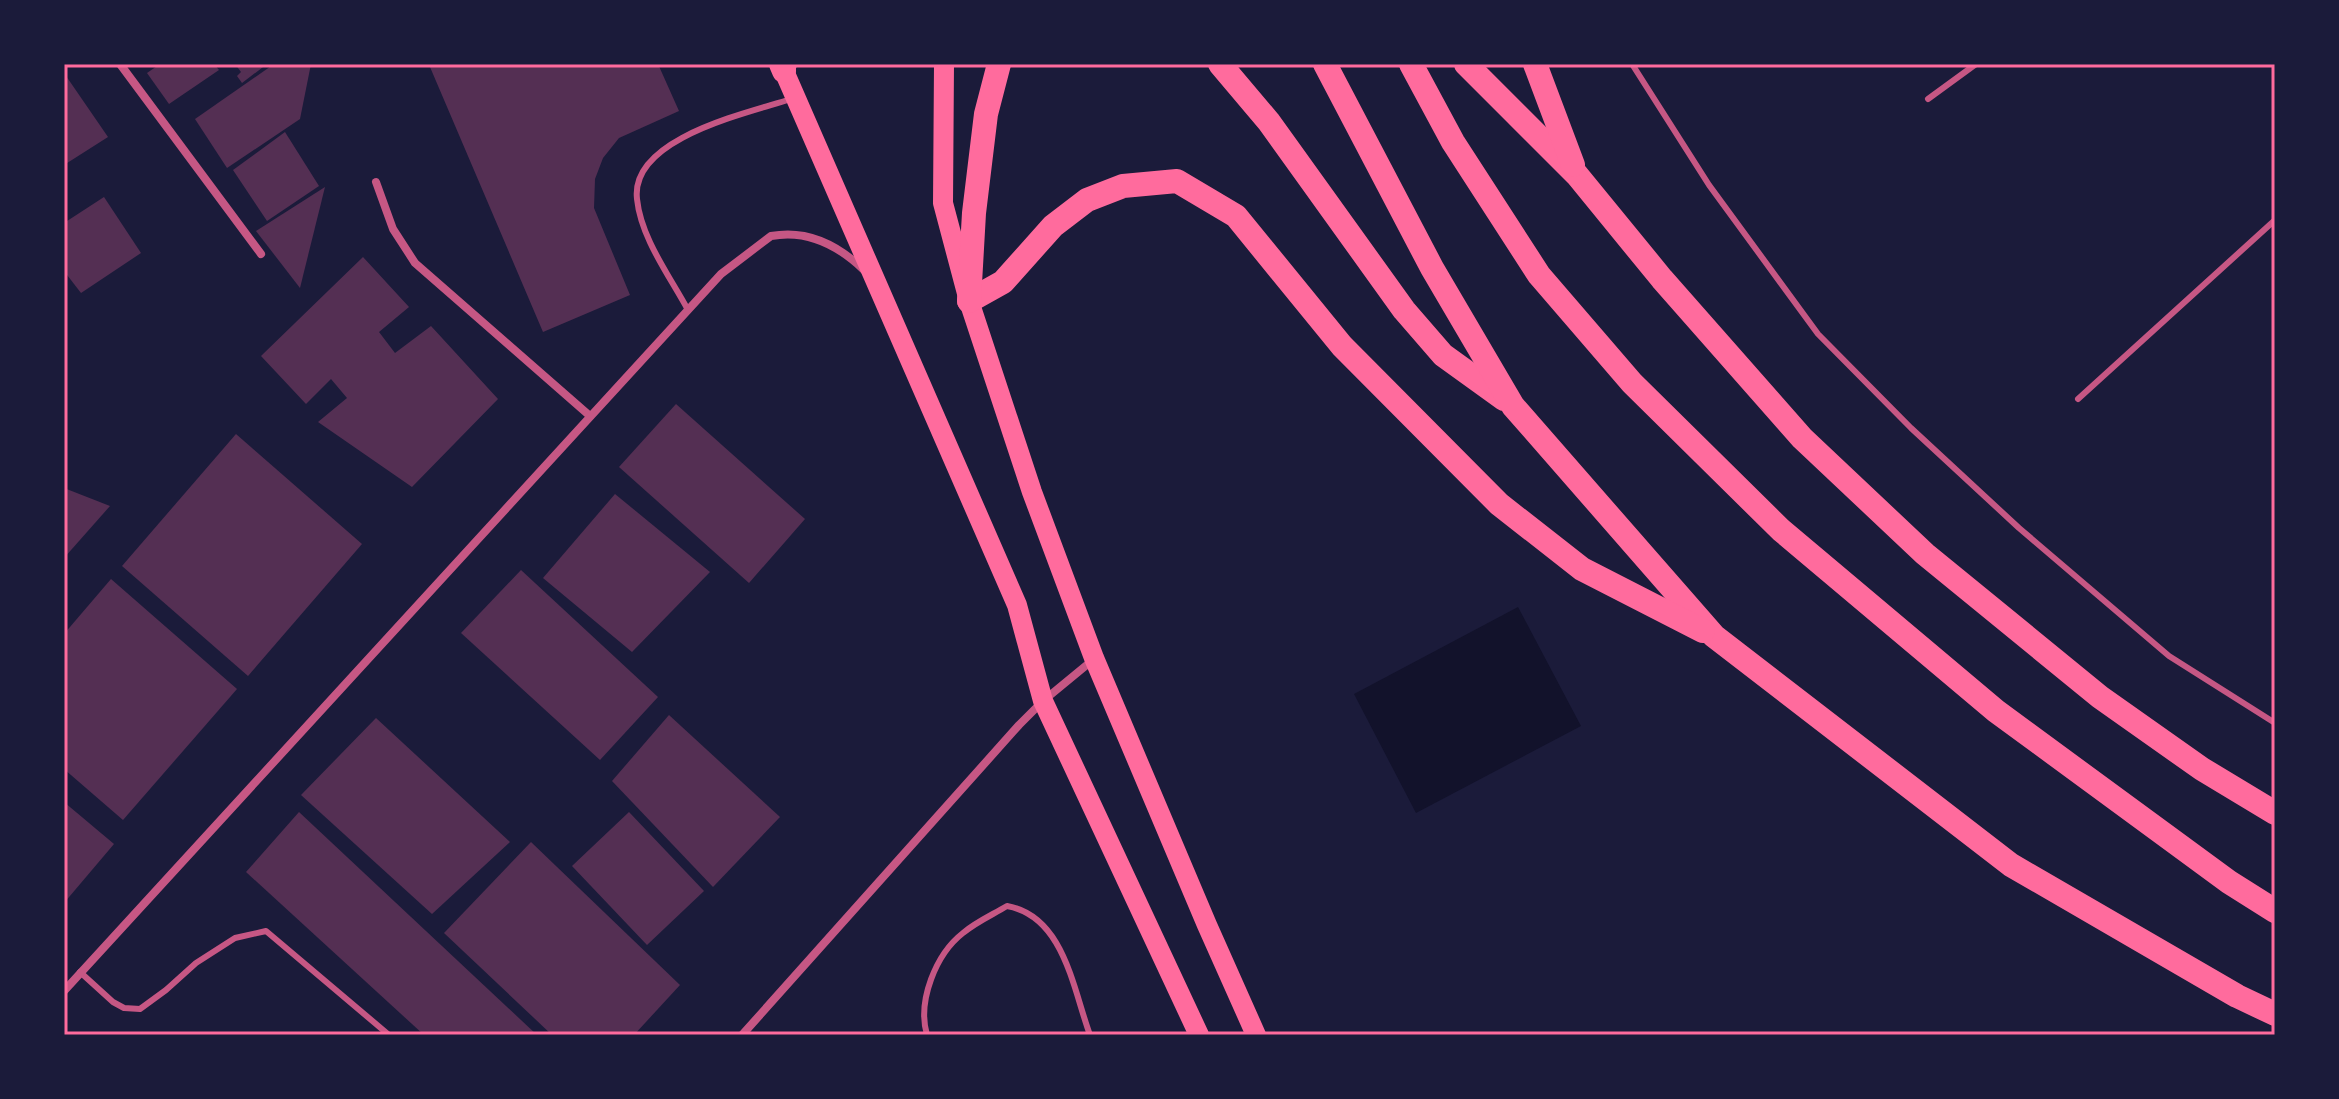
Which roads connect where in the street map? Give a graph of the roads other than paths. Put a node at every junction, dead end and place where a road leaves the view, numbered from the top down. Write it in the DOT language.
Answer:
graph roads {
  1 [pos="120,64"];
  2 [pos="944,64"];
  3 [pos="999,64"];
  4 [pos="1220,64"];
  5 [pos="1325,64"];
  6 [pos="1411,64"];
  7 [pos="1466,64"];
  8 [pos="1535,64"];
  9 [pos="1632,64"];
  10 [pos="1976,64"];
  11 [pos="784,66"];
  12 [pos="796,97"];
  13 [pos="1928,99"];
  14 [pos="1577,175"];
  15 [pos="376,182"];
  16 [pos="2275,220"];
  17 [pos="261,254"];
  18 [pos="882,292"];
  19 [pos="969,301"];
  20 [pos="688,310"];
  21 [pos="2078,399"];
  22 [pos="1513,406"];
  23 [pos="590,416"];
  24 [pos="1714,636"];
  25 [pos="1094,658"];
  26 [pos="1043,701"];
  27 [pos="2275,723"];
  28 [pos="2275,813"];
  29 [pos="2275,911"];
  30 [pos="80,972"];
  31 [pos="64,991"];
  32 [pos="2275,1014"];
  33 [pos="389,1035"];
  34 [pos="742,1035"];
  35 [pos="927,1035"];
  36 [pos="1090,1035"];
  37 [pos="1199,1035"];
  38 [pos="1256,1035"];
  1 -- 17 [label="street"];
  2 -- 19 [label="main road"];
  3 -- 19 [label="highway"];
  4 -- 22 [label="highway"];
  5 -- 22 [label="highway"];
  6 -- 29 [label="highway"];
  7 -- 14 [label="highway"];
  8 -- 14 [label="highway"];
  9 -- 27 [label="lane"];
  10 -- 13 [label="lane"];
  11 -- 12 [label="main road"];
  12 -- 18 [label="main road"];
  12 -- 20 [label="lane"];
  14 -- 28 [label="highway"];
  15 -- 23 [label="street"];
  16 -- 21 [label="lane"];
  18 -- 20 [label="street"];
  18 -- 26 [label="main road"];
  19 -- 24 [label="highway"];
  19 -- 25 [label="main road"];
  20 -- 23 [label="street"];
  22 -- 24 [label="highway"];
  23 -- 30 [label="street"];
  24 -- 32 [label="highway"];
  25 -- 26 [label="street"];
  25 -- 38 [label="main road"];
  26 -- 34 [label="street"];
  26 -- 37 [label="main road"];
  30 -- 31 [label="street"];
  30 -- 33 [label="lane"];
  35 -- 36 [label="lane"];
}
